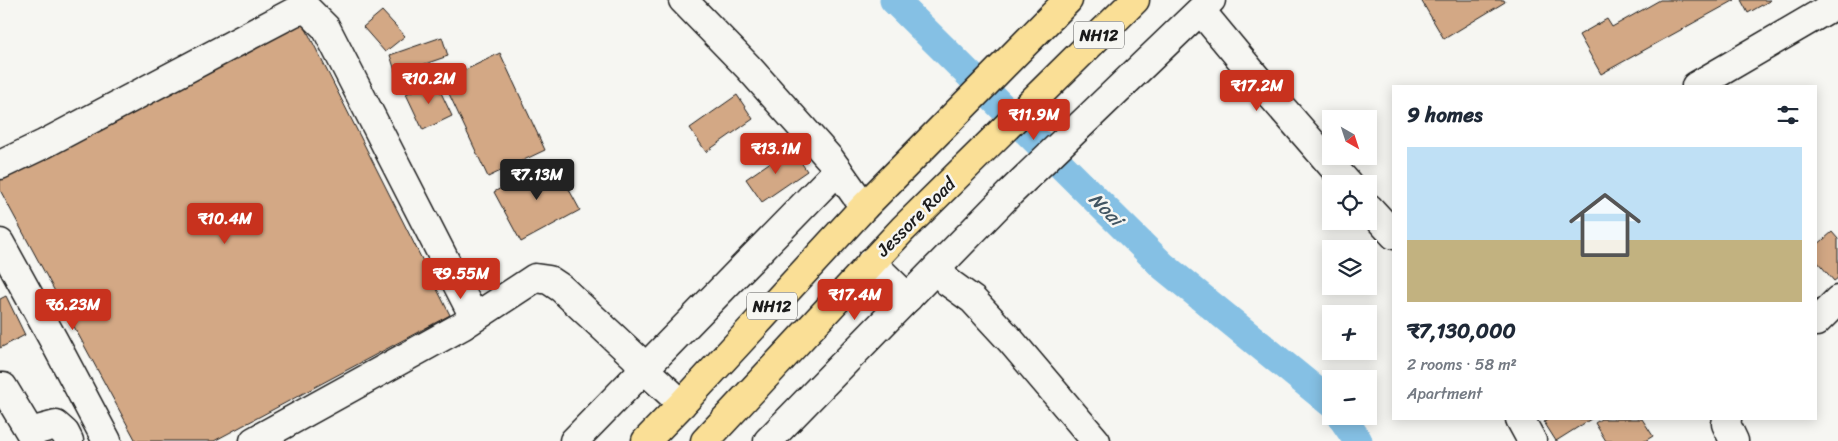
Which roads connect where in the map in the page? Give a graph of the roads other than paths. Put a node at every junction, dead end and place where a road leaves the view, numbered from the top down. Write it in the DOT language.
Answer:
graph roads {
  1 [pos="683,0"];
  2 [pos="1068,0"];
  3 [pos="1135,0"];
  4 [pos="1206,6"];
  5 [pos="1834,7"];
  6 [pos="1698,85"];
  7 [pos="0,165"];
  8 [pos="838,170"];
  9 [pos="1340,175"];
  10 [pos="864,207"];
  11 [pos="1377,217"];
  12 [pos="1392,233"];
  13 [pos="0,243"];
  14 [pos="871,262"];
  15 [pos="932,273"];
  16 [pos="908,298"];
  17 [pos="474,317"];
  18 [pos="644,369"];
  19 [pos="0,386"];
  20 [pos="682,404"];
  21 [pos="1521,420"];
  22 [pos="1727,420"];
  23 [pos="69,441"];
  24 [pos="106,441"];
  25 [pos="254,441"];
  26 [pos="574,441"];
  27 [pos="646,441"];
  28 [pos="705,441"];
  29 [pos="768,441"];
  30 [pos="1078,441"];
  31 [pos="1096,441"];
  32 [pos="1532,441"];
  33 [pos="1734,441"];
  1 -- 8 [label="street"];
  2 -- 10 [label="highway, NH12"];
  3 -- 14 [label="highway, Jessore Road / NH12"];
  4 -- 9 [label="street"];
  4 -- 15 [label="street"];
  5 -- 6 [label="street"];
  7 -- 17 [label="street"];
  8 -- 10 [label="street"];
  8 -- 18 [label="street"];
  10 -- 20 [label="highway, NH12"];
  11 -- 12 [label="street"];
  13 -- 24 [label="street"];
  14 -- 16 [label="street"];
  14 -- 28 [label="highway, Jessore Road / NH12"];
  15 -- 16 [label="street"];
  15 -- 30 [label="street"];
  15 -- 31 [label="street"];
  16 -- 29 [label="street"];
  17 -- 18 [label="street"];
  17 -- 25 [label="street"];
  18 -- 20 [label="street"];
  18 -- 26 [label="street"];
  19 -- 23 [label="street"];
  20 -- 27 [label="highway, NH12"];
  21 -- 32 [label="street"];
  22 -- 33 [label="street"];
}
